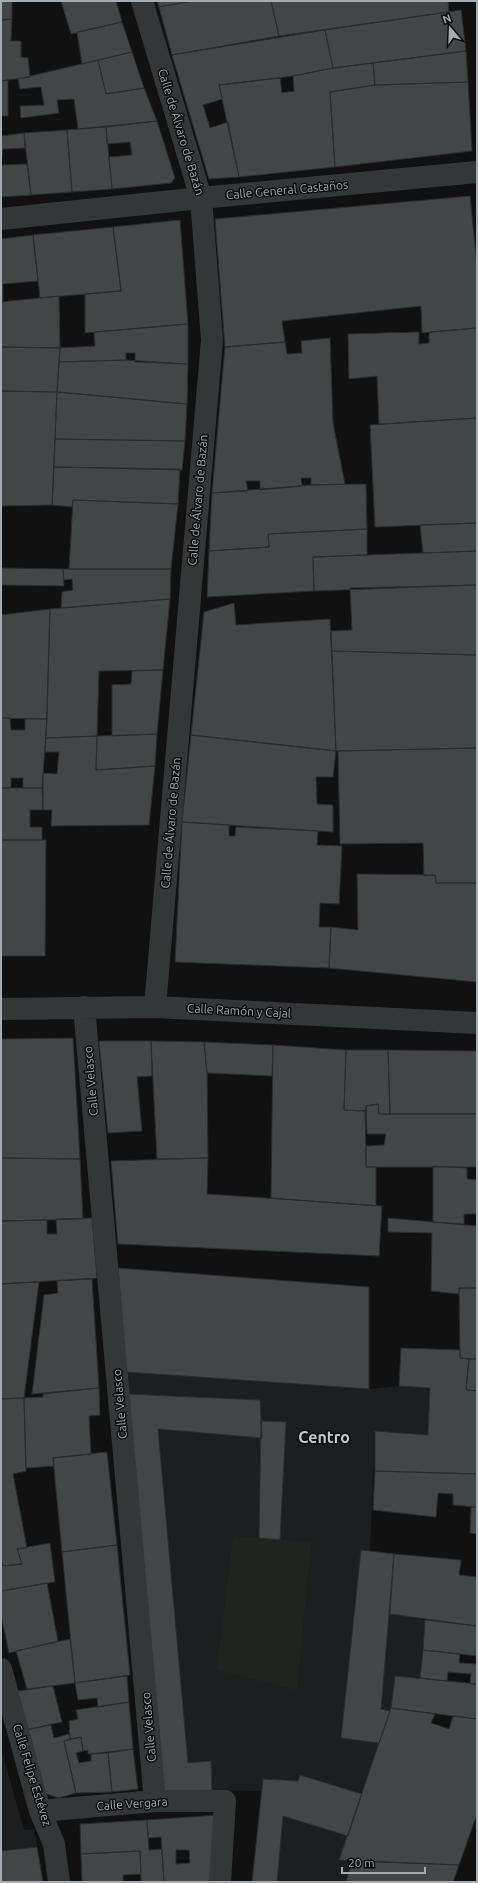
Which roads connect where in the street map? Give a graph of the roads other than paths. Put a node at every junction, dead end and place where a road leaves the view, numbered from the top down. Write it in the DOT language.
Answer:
graph roads {
  1 [pos="142,1"];
  2 [pos="477,172"];
  3 [pos="201,198"];
  4 [pos="1,219"];
  5 [pos="84,1007"];
  6 [pos="155,1007"];
  7 [pos="1,1009"];
  8 [pos="477,1023"];
  9 [pos="1,1669"];
  10 [pos="156,1801"];
  11 [pos="40,1811"];
  12 [pos="59,1882"];
  13 [pos="220,1882"];
  1 -- 3 [label="street, Calle de Álvaro de Bazán"];
  2 -- 3 [label="street, Calle General Castaños"];
  3 -- 4 [label="street, Calle General Castaños"];
  3 -- 6 [label="street, Calle de Álvaro de Bazán"];
  5 -- 6 [label="street, Calle Ramón y Cajal"];
  5 -- 7 [label="street, Calle Ramón y Cajal"];
  5 -- 10 [label="street, Calle Velasco"];
  6 -- 8 [label="street, Calle Ramón y Cajal"];
  9 -- 11 [label="street, Calle Felipe Estévez"];
  10 -- 11 [label="street, Calle Vergara"];
  10 -- 13 [label="street, Calle Vergara"];
  11 -- 12 [label="street, Calle Felipe Estévez"];
}
